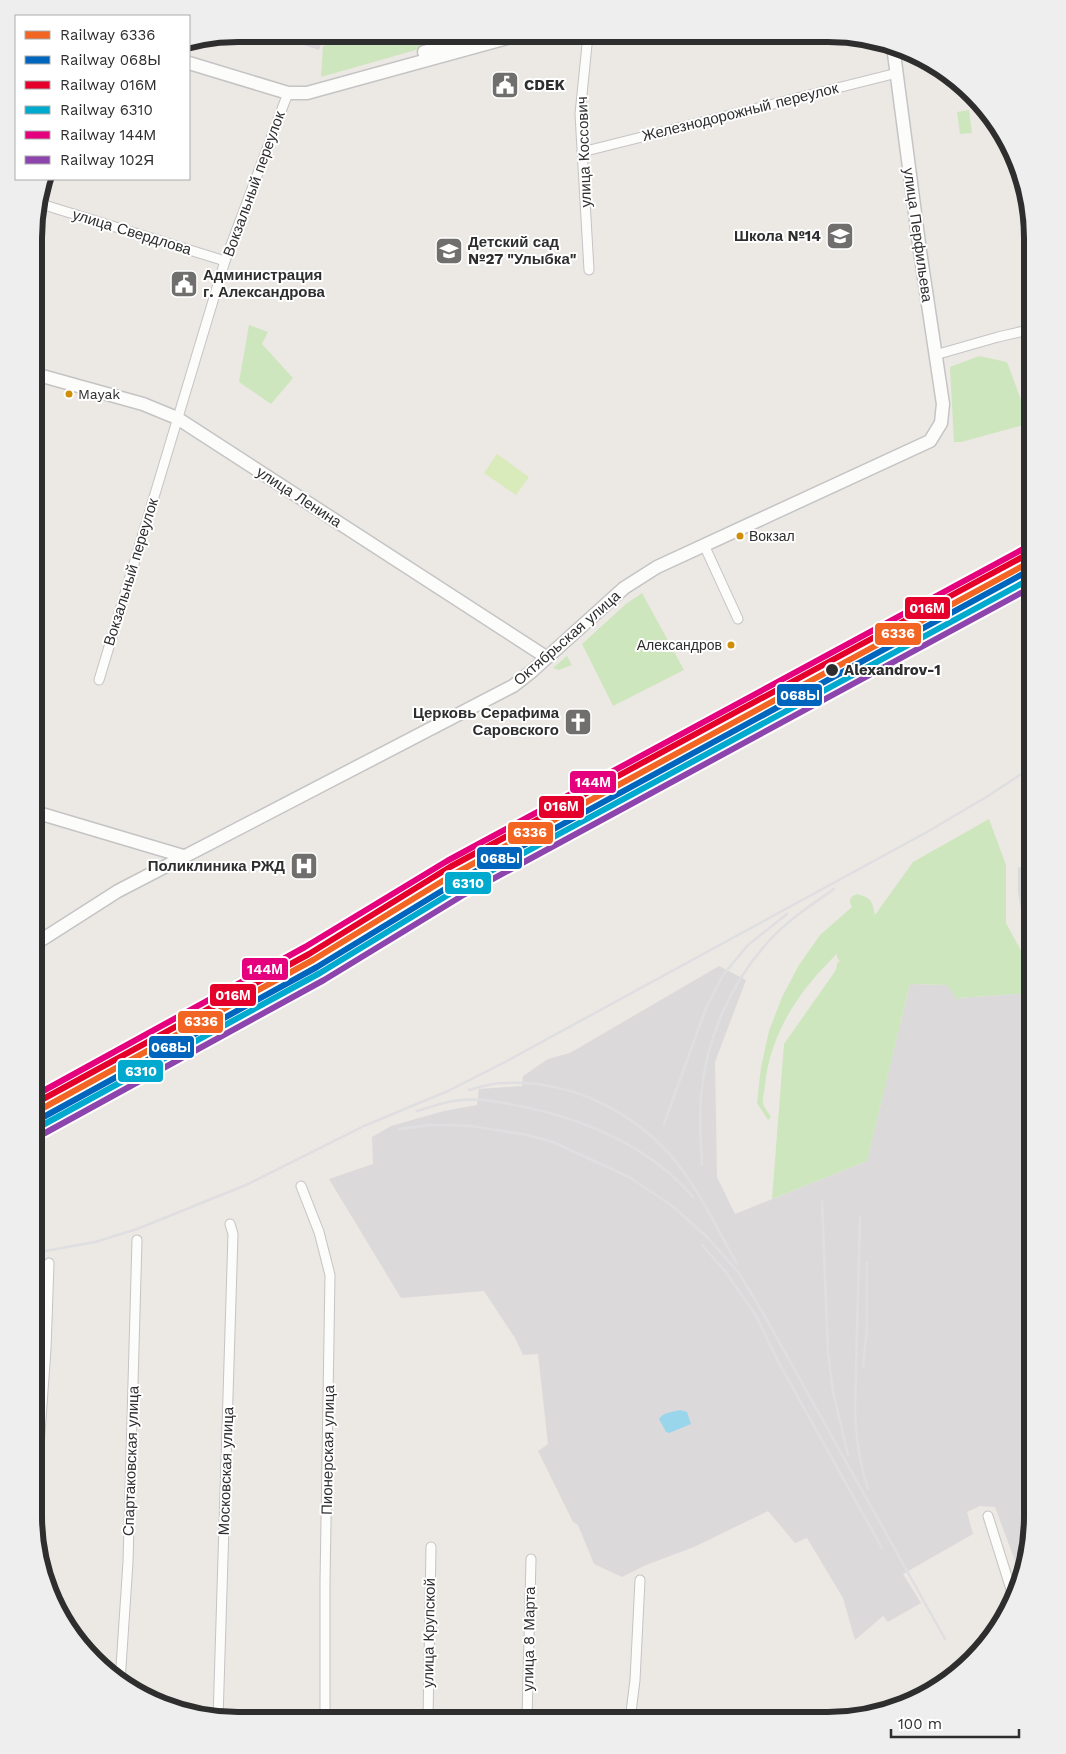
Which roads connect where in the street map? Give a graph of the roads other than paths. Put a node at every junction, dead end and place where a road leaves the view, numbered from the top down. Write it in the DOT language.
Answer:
graph roads {
  1 [pos="457,42"];
  2 [pos="493,42"];
  3 [pos="587,42"];
  4 [pos="895,55"];
  5 [pos="190,63"];
  6 [pos="897,72"];
  7 [pos="288,93"];
  8 [pos="582,152"];
  9 [pos="45,205"];
  10 [pos="225,261"];
  11 [pos="589,270"];
  12 [pos="1024,330"];
  13 [pos="935,355"];
  14 [pos="42,376"];
  15 [pos="177,418"];
  16 [pos="941,423"];
  17 [pos="704,545"];
  18 [pos="738,619"];
  19 [pos="546,657"];
  20 [pos="98,680"];
  21 [pos="42,814"];
  22 [pos="183,856"];
  23 [pos="42,939"];
  24 [pos="301,1186"];
  25 [pos="230,1224"];
  26 [pos="137,1240"];
  27 [pos="49,1263"];
  28 [pos="42,1405"];
  29 [pos="988,1516"];
  30 [pos="431,1547"];
  31 [pos="531,1559"];
  32 [pos="640,1580"];
  33 [pos="1010,1587"];
  34 [pos="121,1672"];
  35 [pos="218,1710"];
  36 [pos="325,1712"];
  37 [pos="428,1712"];
  38 [pos="527,1712"];
  39 [pos="631,1712"];
  1 -- 7 [label="main road"];
  2 -- 7 [label="main road"];
  3 -- 8 [label="street, улица Коссович"];
  4 -- 6 [label="main road, улица Перфильева"];
  5 -- 7 [label="main road"];
  6 -- 8 [label="street, Железнодорожный переулок"];
  6 -- 13 [label="main road, улица Перфильева"];
  7 -- 10 [label="street, Вокзальный переулок"];
  8 -- 11 [label="street, улица Коссович"];
  9 -- 10 [label="street, улица Свердлова"];
  10 -- 15 [label="street, Вокзальный переулок"];
  12 -- 13 [label="street"];
  13 -- 16 [label="main road, улица Перфильева"];
  14 -- 15 [label="main road, улица Ленина"];
  15 -- 19 [label="main road, улица Ленина"];
  15 -- 20 [label="street, Вокзальный переулок"];
  16 -- 17 [label="main road, Октябрьская улица"];
  17 -- 18 [label="street"];
  17 -- 19 [label="main road, Октябрьская улица"];
  19 -- 22 [label="main road, Октябрьская улица"];
  21 -- 22 [label="main road"];
  22 -- 23 [label="main road, Октябрьская улица"];
  24 -- 36 [label="street, Пионерская улица"];
  25 -- 35 [label="street, Московская улица"];
  26 -- 34 [label="street, Спартаковская улица"];
  27 -- 28 [label="street"];
  29 -- 33 [label="street"];
  30 -- 37 [label="street, улица Крупской"];
  31 -- 38 [label="street, улица 8 Марта"];
  32 -- 39 [label="street"];
}
